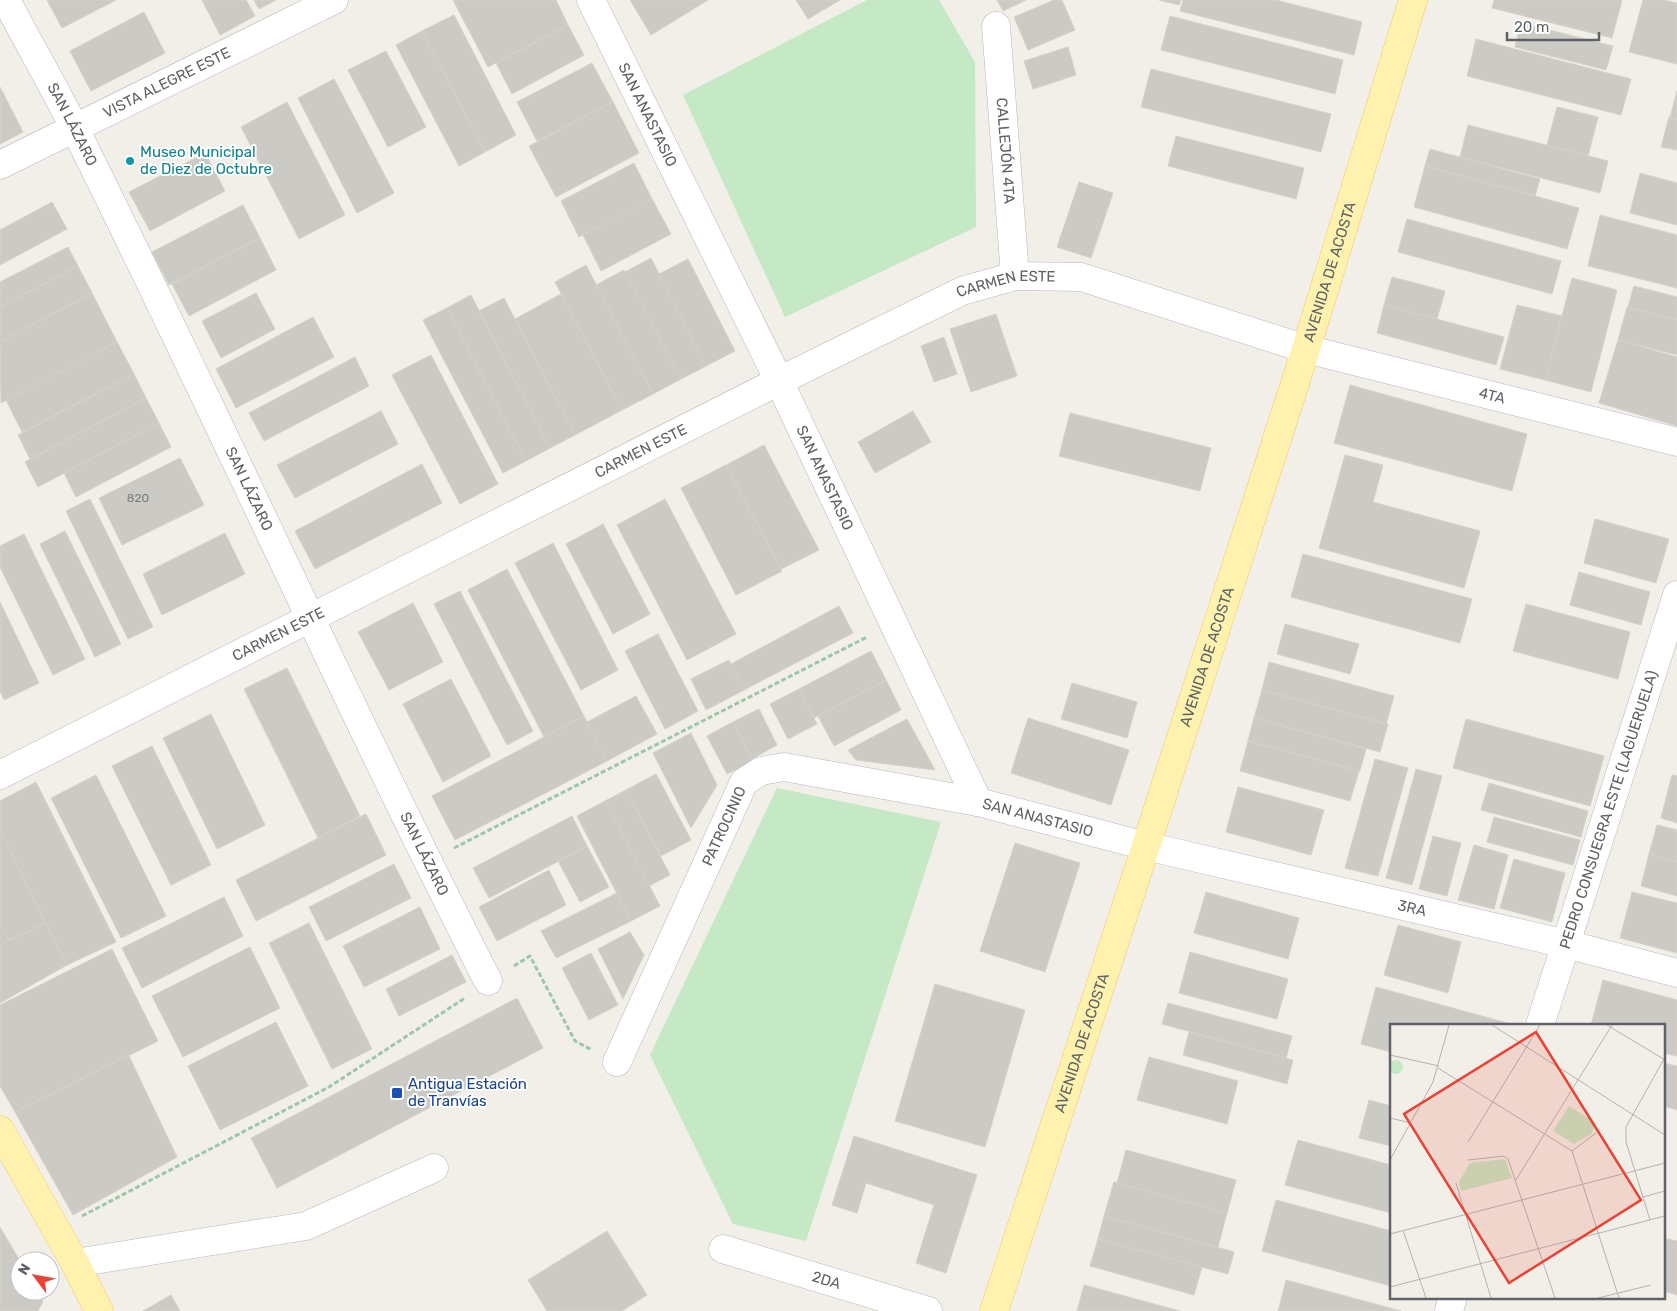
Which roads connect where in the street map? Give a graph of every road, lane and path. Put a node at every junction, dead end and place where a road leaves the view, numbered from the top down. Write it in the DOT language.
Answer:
graph roads {
  1 [pos="6,0"];
  2 [pos="334,0"];
  3 [pos="591,0"];
  4 [pos="1412,0"];
  5 [pos="996,26"];
  6 [pos="75,129"];
  7 [pos="0,165"];
  8 [pos="1015,276"];
  9 [pos="1306,349"];
  10 [pos="779,382"];
  11 [pos="1677,442"];
  12 [pos="1677,594"];
  13 [pos="312,619"];
  14 [pos="894,623"];
  15 [pos="0,775"];
  16 [pos="978,802"];
  17 [pos="1146,846"];
  18 [pos="427,862"];
  19 [pos="1566,944"];
  20 [pos="1677,973"];
  21 [pos="488,981"];
  22 [pos="1540,1024"];
  23 [pos="617,1062"];
  24 [pos="0,1130"];
  25 [pos="434,1168"];
  26 [pos="56,1230"];
  27 [pos="723,1248"];
  28 [pos="74,1263"];
  29 [pos="1453,1298"];
  30 [pos="91,1307"];
  31 [pos="928,1311"];
  32 [pos="994,1311"];
  33 [pos="1449,1311"];
  1 -- 6 [label="street, SAN LÁZARO"];
  2 -- 6 [label="street, VISTA ALEGRE ESTE"];
  3 -- 10 [label="street, SAN ANASTASIO"];
  4 -- 9 [label="main road, AVENIDA DE ACOSTA"];
  5 -- 8 [label="street, CALLEJÓN 4TA"];
  6 -- 7 [label="street, VISTA ALEGRE ESTE"];
  6 -- 13 [label="street, SAN LÁZARO"];
  8 -- 9 [label="street, CARMEN ESTE"];
  8 -- 10 [label="street, CARMEN ESTE"];
  9 -- 11 [label="street, 4TA"];
  9 -- 17 [label="main road, AVENIDA DE ACOSTA"];
  10 -- 13 [label="street, CARMEN ESTE"];
  10 -- 14 [label="street, SAN ANASTASIO"];
  12 -- 19 [label="street, PEDRO CONSUEGRA ESTE (LAGUERUELA)"];
  13 -- 15 [label="street, CARMEN ESTE"];
  13 -- 18 [label="street, SAN LÁZARO"];
  14 -- 16 [label="street, SAN ANASTASIO"];
  14 -- 18 [label="path"];
  16 -- 17 [label="street, SAN ANASTASIO"];
  16 -- 23 [label="street, PATROCINIO"];
  17 -- 19 [label="street, 3RA"];
  17 -- 32 [label="main road, AVENIDA DE ACOSTA"];
  18 -- 21 [label="street, SAN LÁZARO"];
  19 -- 20 [label="street, 3RA"];
  19 -- 22 [label="street, PEDRO CONSUEGRA ESTE (LAGUERUELA)"];
  21 -- 23 [label="path"];
  21 -- 26 [label="path"];
  24 -- 26 [label="main road"];
  25 -- 28 [label="street"];
  26 -- 28 [label="main road"];
  27 -- 31 [label="street, 2DA"];
  28 -- 30 [label="main road"];
  29 -- 33 [label="street"];
}
